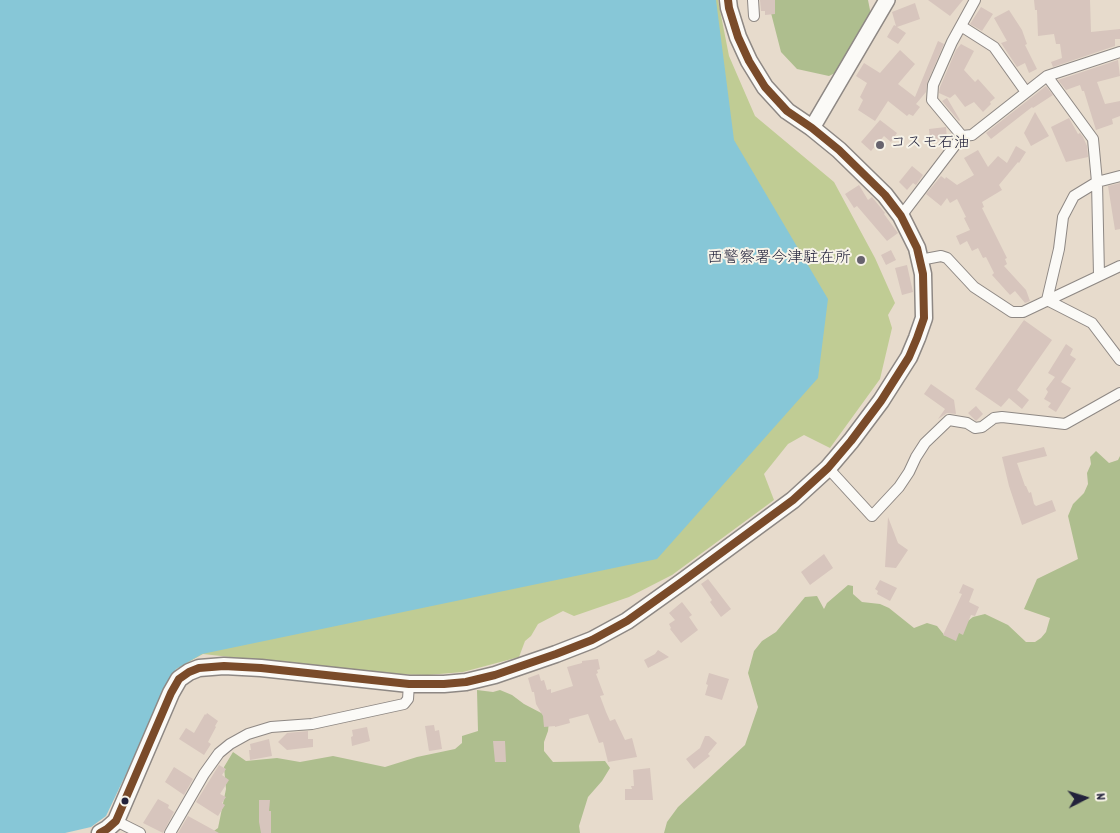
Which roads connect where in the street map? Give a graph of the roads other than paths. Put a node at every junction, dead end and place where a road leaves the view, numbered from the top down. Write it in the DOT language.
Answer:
graph roads {
  1 [pos="728,0"];
  2 [pos="753,0"];
  3 [pos="887,0"];
  4 [pos="975,0"];
  5 [pos="754,16"];
  6 [pos="961,26"];
  7 [pos="1120,52"];
  8 [pos="1047,76"];
  9 [pos="1026,92"];
  10 [pos="812,128"];
  11 [pos="962,136"];
  12 [pos="1120,176"];
  13 [pos="1097,182"];
  14 [pos="901,216"];
  15 [pos="920,260"];
  16 [pos="1120,266"];
  17 [pos="1099,275"];
  18 [pos="1047,300"];
  19 [pos="1120,360"];
  20 [pos="1120,393"];
  21 [pos="828,468"];
  22 [pos="409,684"];
  23 [pos="116,821"];
  24 [pos="100,833"];
  25 [pos="140,833"];
  26 [pos="170,833"];
  1 -- 10 [label="main road"];
  2 -- 5 [label="street"];
  3 -- 10 [label="street"];
  4 -- 6 [label="street"];
  6 -- 9 [label="street"];
  6 -- 11 [label="street"];
  7 -- 8 [label="street"];
  8 -- 9 [label="street"];
  8 -- 13 [label="street"];
  9 -- 11 [label="street"];
  10 -- 14 [label="main road"];
  11 -- 14 [label="street"];
  12 -- 13 [label="street"];
  13 -- 17 [label="street"];
  13 -- 18 [label="street"];
  14 -- 15 [label="main road"];
  15 -- 18 [label="street"];
  15 -- 21 [label="main road"];
  16 -- 17 [label="street"];
  17 -- 18 [label="street"];
  18 -- 19 [label="street"];
  20 -- 21 [label="street"];
  21 -- 22 [label="main road"];
  22 -- 23 [label="main road"];
  22 -- 26 [label="street"];
  23 -- 24 [label="main road"];
  23 -- 25 [label="street"];
}
